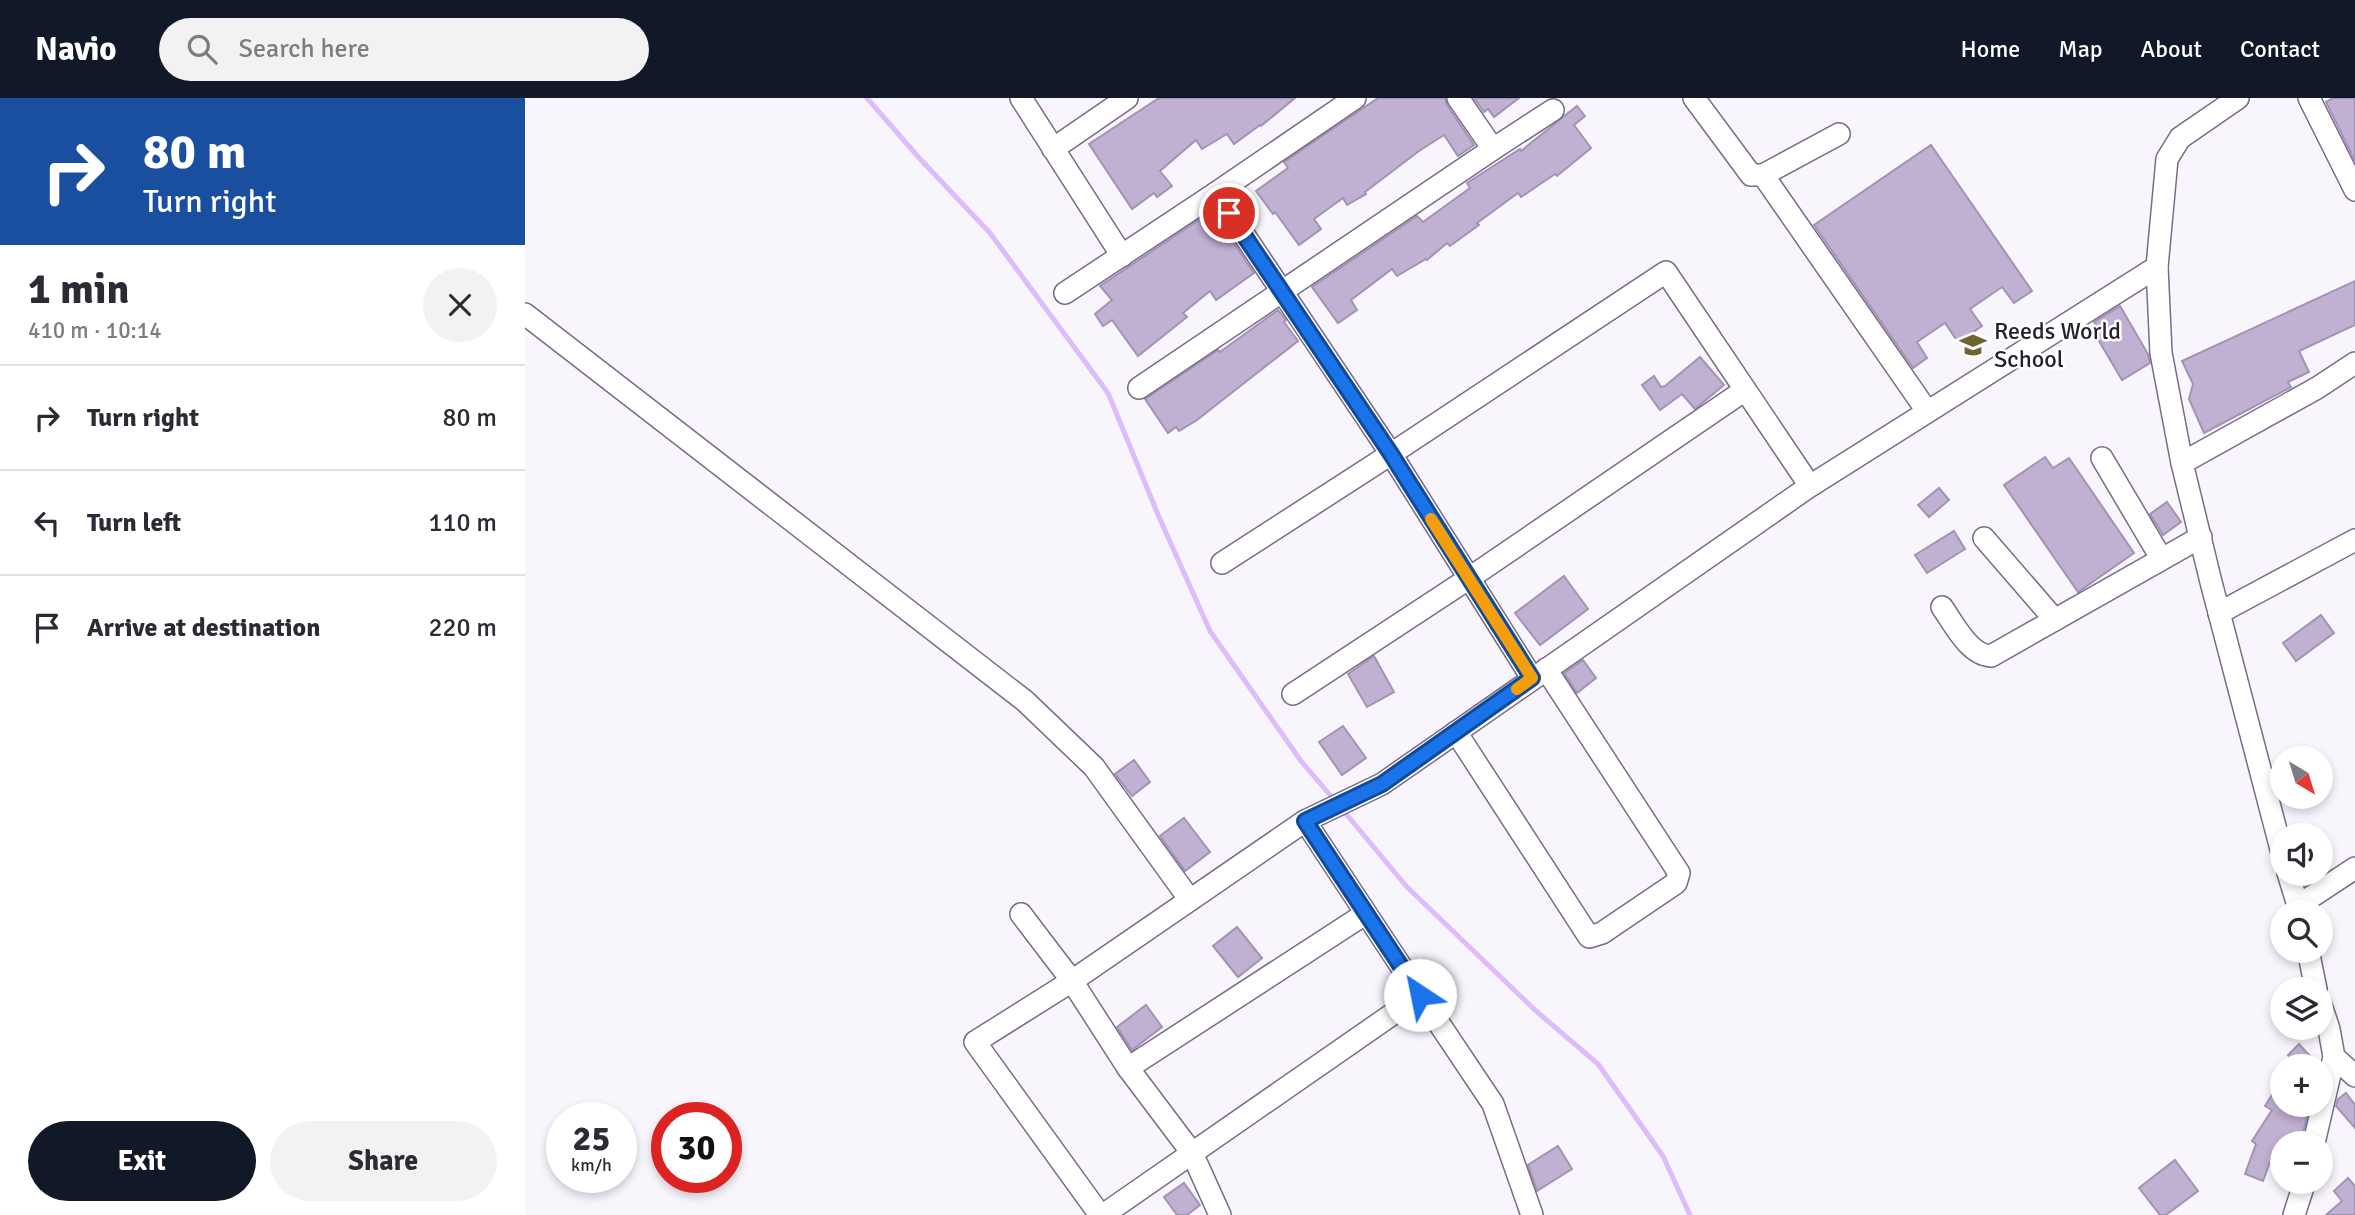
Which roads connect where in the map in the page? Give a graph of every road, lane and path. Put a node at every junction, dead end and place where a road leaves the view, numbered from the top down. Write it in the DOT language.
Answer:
graph roads {
  1 [pos="1021,98"];
  2 [pos="1127,98"];
  3 [pos="1355,98"];
  4 [pos="1458,98"];
  5 [pos="1695,98"];
  6 [pos="2238,98"];
  7 [pos="2309,98"];
  8 [pos="1553,110"];
  9 [pos="1839,134"];
  10 [pos="1053,149"];
  11 [pos="1493,149"];
  12 [pos="1763,174"];
  13 [pos="2355,190"];
  14 [pos="1216,193"];
  15 [pos="1122,256"];
  16 [pos="2157,267"];
  17 [pos="1281,291"];
  18 [pos="1065,293"];
  19 [pos="525,314"];
  20 [pos="2355,363"];
  21 [pos="1139,388"];
  22 [pos="1745,390"];
  23 [pos="1927,411"];
  24 [pos="1391,454"];
  25 [pos="2102,458"];
  26 [pos="2182,463"];
  27 [pos="1809,486"];
  28 [pos="2201,537"];
  29 [pos="1984,538"];
  30 [pos="2355,540"];
  31 [pos="2161,558"];
  32 [pos="1222,563"];
  33 [pos="1468,579"];
  34 [pos="1942,607"];
  35 [pos="2219,612"];
  36 [pos="2055,620"];
  37 [pos="1539,673"];
  38 [pos="1293,694"];
  39 [pos="1456,732"];
  40 [pos="1305,821"];
  41 [pos="2274,823"];
  42 [pos="2355,868"];
  43 [pos="1190,900"];
  44 [pos="2310,900"];
  45 [pos="1021,914"];
  46 [pos="1365,914"];
  47 [pos="1072,981"];
  48 [pos="1420,995"];
  49 [pos="2331,1040"];
  50 [pos="2334,1057"];
  51 [pos="1128,1068"];
  52 [pos="2355,1076"];
  53 [pos="2317,1131"];
  54 [pos="1192,1153"];
  55 [pos="2301,1194"];
  56 [pos="1101,1215"];
  57 [pos="1220,1215"];
  58 [pos="1532,1215"];
  59 [pos="2294,1215"];
  1 -- 10 [label="street"];
  2 -- 10 [label="street"];
  3 -- 14 [label="street"];
  4 -- 11 [label="street"];
  5 -- 12 [label="street"];
  6 -- 16 [label="street"];
  7 -- 13 [label="street"];
  8 -- 11 [label="street"];
  9 -- 12 [label="street"];
  10 -- 15 [label="street"];
  11 -- 17 [label="street"];
  12 -- 23 [label="street"];
  14 -- 15 [label="street"];
  14 -- 17 [label="street"];
  15 -- 18 [label="street"];
  16 -- 23 [label="street"];
  16 -- 26 [label="street"];
  17 -- 21 [label="street"];
  17 -- 24 [label="street"];
  19 -- 43 [label="street"];
  20 -- 26 [label="street"];
  22 -- 24 [label="street"];
  22 -- 27 [label="street"];
  22 -- 33 [label="street"];
  23 -- 27 [label="street"];
  24 -- 32 [label="street"];
  24 -- 33 [label="street"];
  25 -- 31 [label="street"];
  26 -- 28 [label="street"];
  27 -- 37 [label="street"];
  28 -- 31 [label="street"];
  28 -- 35 [label="street"];
  29 -- 36 [label="street"];
  30 -- 35 [label="street"];
  31 -- 36 [label="street"];
  33 -- 37 [label="street"];
  33 -- 38 [label="street"];
  34 -- 36 [label="street"];
  35 -- 41 [label="street"];
  37 -- 39 [label="street"];
  37 -- 39 [label="street"];
  39 -- 40 [label="street"];
  40 -- 43 [label="street"];
  40 -- 46 [label="street"];
  42 -- 44 [label="street"];
  43 -- 47 [label="street"];
  45 -- 47 [label="street"];
  46 -- 48 [label="street"];
  46 -- 51 [label="street"];
  47 -- 51 [label="street"];
  47 -- 56 [label="street"];
  48 -- 54 [label="street"];
  48 -- 58 [label="street"];
  49 -- 50 [label="street"];
  50 -- 52 [label="street"];
  50 -- 53 [label="street"];
  51 -- 54 [label="street"];
  54 -- 56 [label="street"];
  54 -- 57 [label="street"];
  55 -- 59 [label="street"];
}
